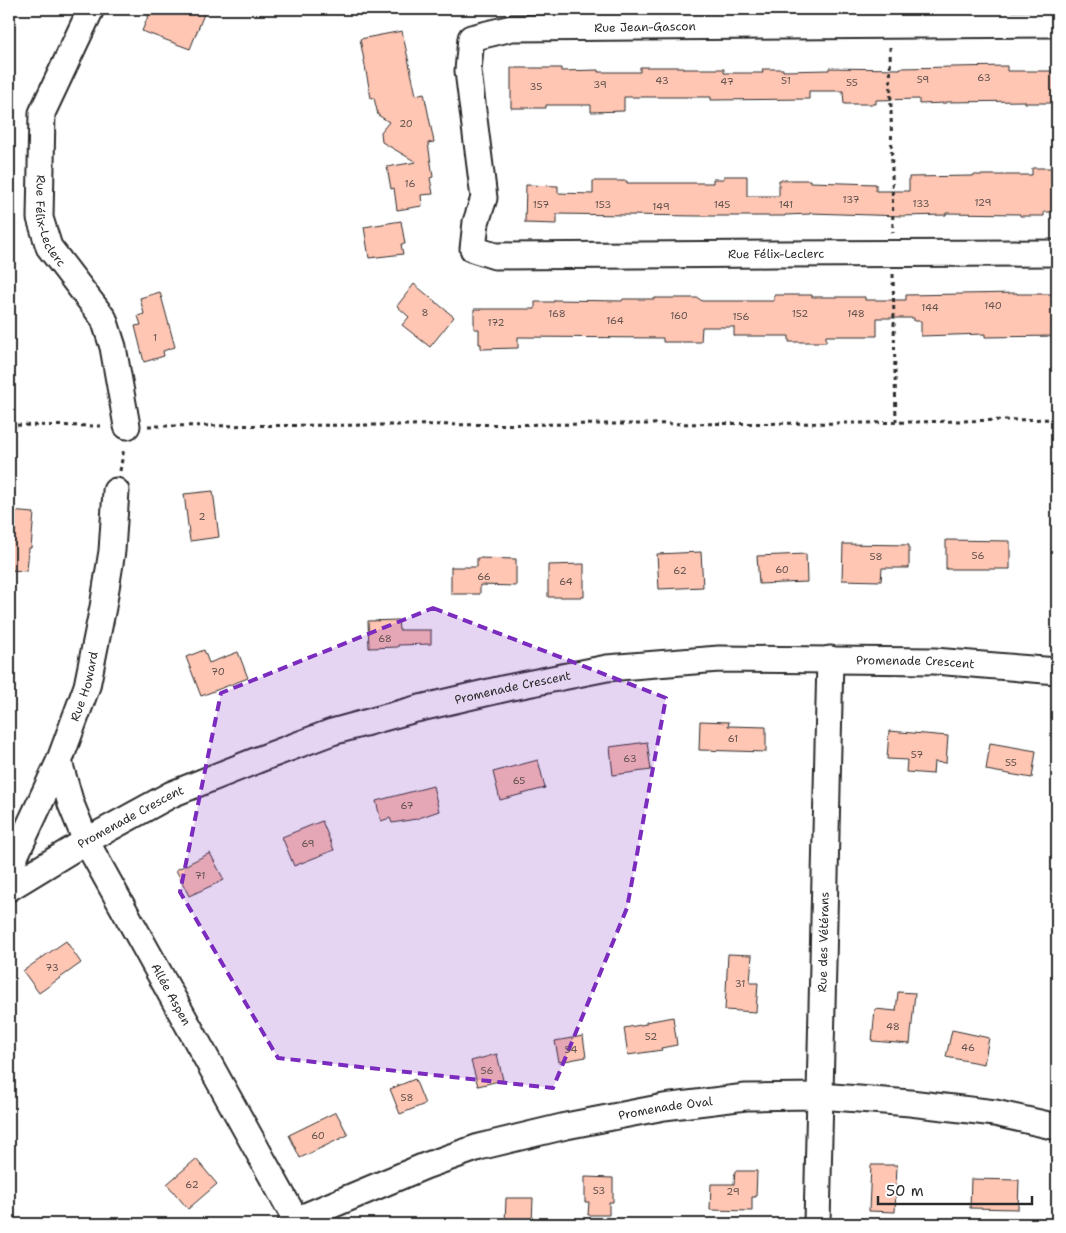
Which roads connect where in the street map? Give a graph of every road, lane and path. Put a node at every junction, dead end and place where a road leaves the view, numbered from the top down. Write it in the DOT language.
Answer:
graph roads {
  1 [pos="91,9"];
  2 [pos="1057,24"];
  3 [pos="890,25"];
  4 [pos="893,253"];
  5 [pos="1057,253"];
  6 [pos="495,256"];
  7 [pos="1057,419"];
  8 [pos="896,422"];
  9 [pos="9,425"];
  10 [pos="127,426"];
  11 [pos="116,491"];
  12 [pos="830,659"];
  13 [pos="1057,670"];
  14 [pos="58,762"];
  15 [pos="86,841"];
  16 [pos="9,869"];
  17 [pos="9,888"];
  18 [pos="820,1096"];
  19 [pos="1057,1126"];
  20 [pos="294,1222"];
  21 [pos="817,1224"];
  1 -- 10 [label="street, Rue Félix-Leclerc"];
  2 -- 3 [label="street, Rue Jean-Gascon"];
  3 -- 4 [label="path"];
  3 -- 6 [label="street, Rue Jean-Gascon"];
  4 -- 5 [label="street, Rue Félix-Leclerc"];
  4 -- 6 [label="street, Rue Félix-Leclerc"];
  4 -- 8 [label="path"];
  7 -- 8 [label="path"];
  8 -- 10 [label="path"];
  9 -- 10 [label="path"];
  10 -- 11 [label="path"];
  11 -- 14 [label="street, Rue Howard"];
  12 -- 13 [label="street, Promenade Crescent"];
  12 -- 15 [label="street, Promenade Crescent"];
  12 -- 18 [label="street, Rue des Vétérans"];
  14 -- 15 [label="street, Allée Aspen"];
  14 -- 16 [label="street, Rue Howard"];
  15 -- 17 [label="street, Promenade Crescent"];
  15 -- 20 [label="street, Allée Aspen"];
  18 -- 19 [label="street, Promenade Oval"];
  18 -- 20 [label="street, Promenade Oval"];
  18 -- 21 [label="street, Rue des Vétérans"];
}
